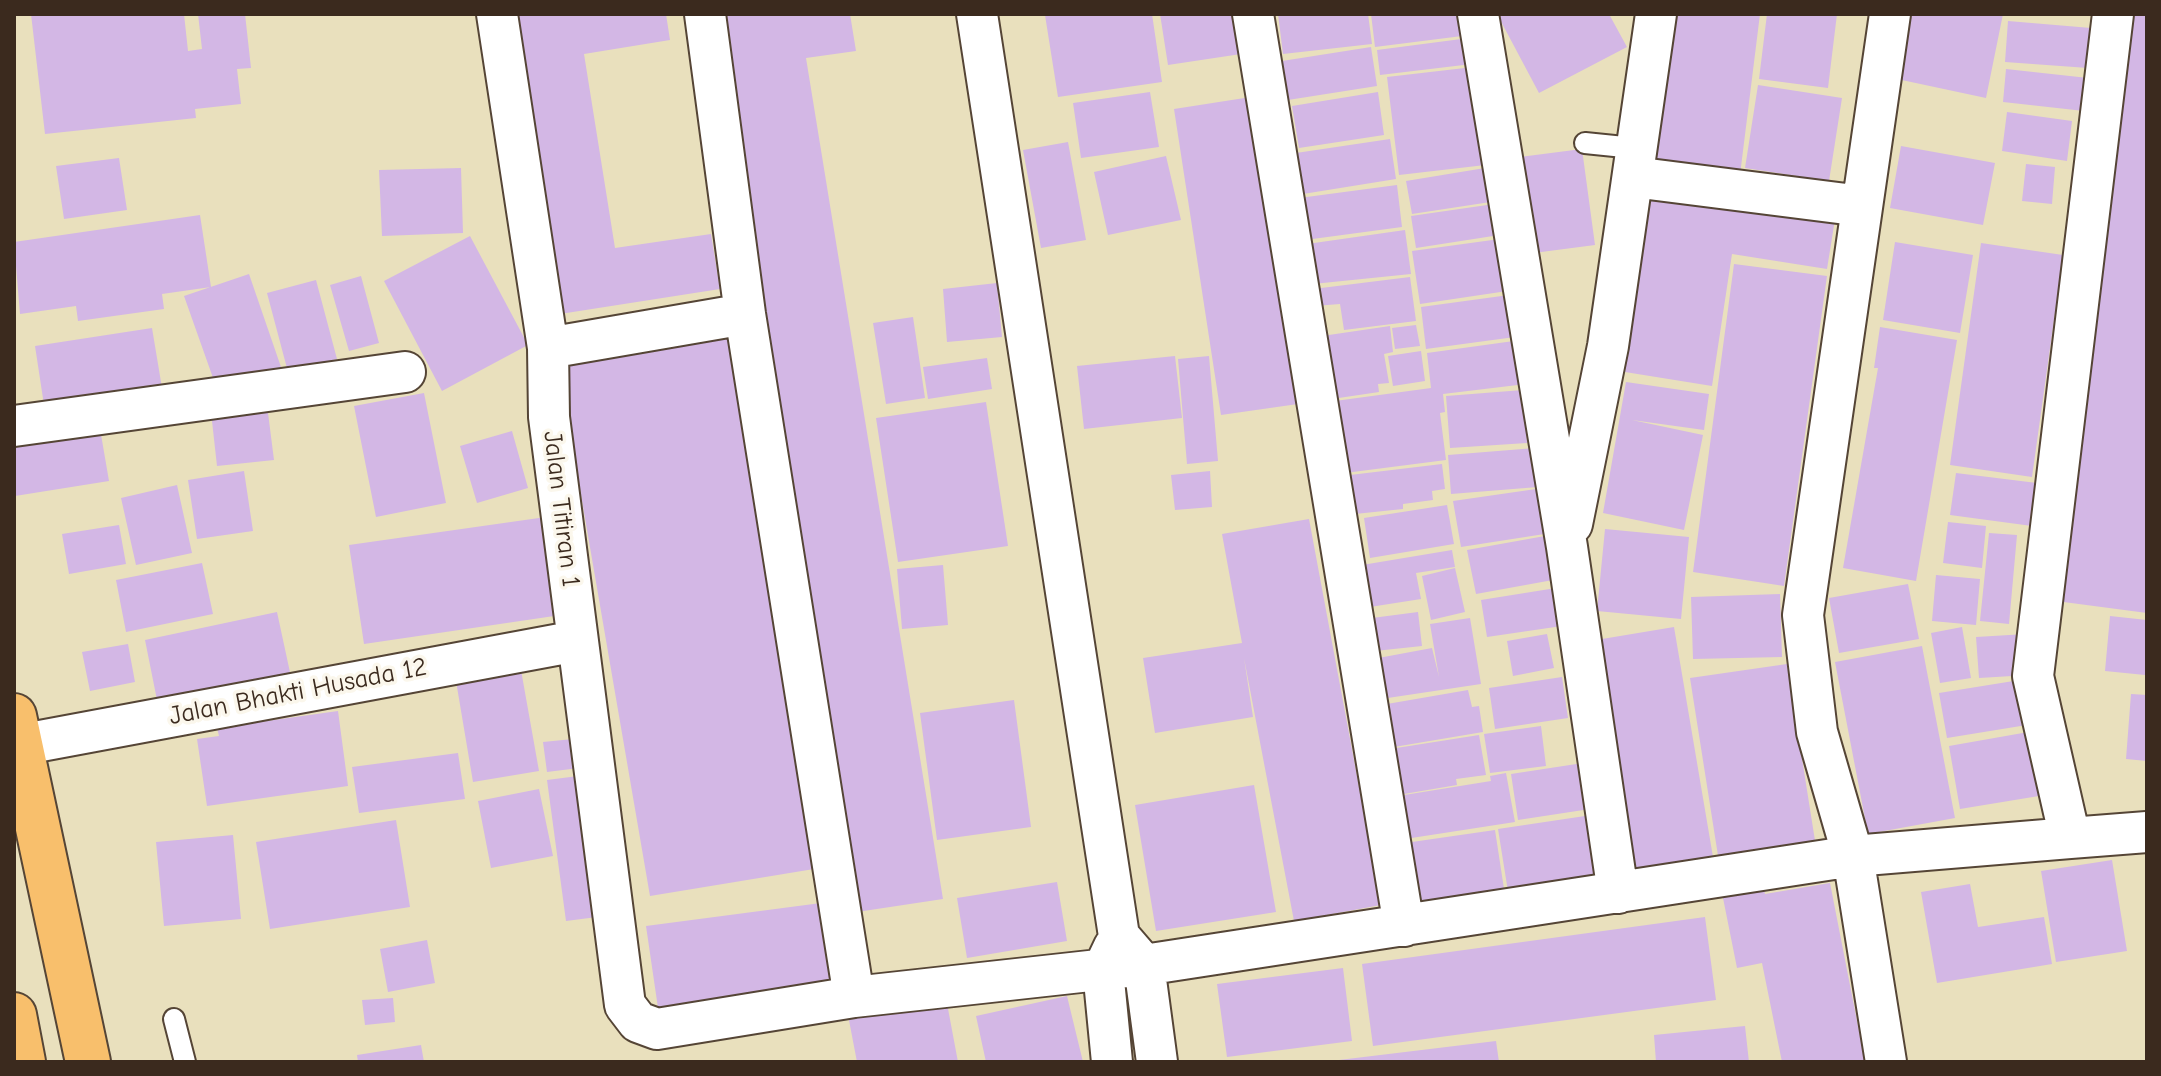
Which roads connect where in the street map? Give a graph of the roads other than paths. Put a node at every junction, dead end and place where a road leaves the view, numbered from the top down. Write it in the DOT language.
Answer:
graph roads {
  1 [pos="497,14"];
  2 [pos="705,14"];
  3 [pos="977,14"];
  4 [pos="1253,14"];
  5 [pos="1478,14"];
  6 [pos="1656,14"];
  7 [pos="1890,14"];
  8 [pos="2113,14"];
  9 [pos="1585,143"];
  10 [pos="1634,162"];
  11 [pos="1862,206"];
  12 [pos="745,314"];
  13 [pos="548,348"];
  14 [pos="405,372"];
  15 [pos="14,426"];
  16 [pos="1567,547"];
  17 [pos="577,641"];
  18 [pos="16,730"];
  19 [pos="2147,832"];
  20 [pos="2070,838"];
  21 [pos="1853,856"];
  22 [pos="1618,893"];
  23 [pos="1404,926"];
  24 [pos="1122,957"];
  25 [pos="854,997"];
  26 [pos="14,1015"];
  27 [pos="174,1019"];
  28 [pos="23,1062"];
  29 [pos="88,1062"];
  30 [pos="185,1062"];
  31 [pos="1112,1062"];
  32 [pos="1157,1062"];
  33 [pos="1886,1062"];
  1 -- 13 [label="street, Jalan Titiran 1"];
  2 -- 12 [label="street"];
  3 -- 24 [label="street"];
  4 -- 23 [label="street"];
  5 -- 16 [label="street"];
  6 -- 10 [label="street"];
  7 -- 11 [label="street"];
  8 -- 20 [label="street"];
  9 -- 10 [label="lane"];
  10 -- 11 [label="street"];
  10 -- 16 [label="street"];
  11 -- 21 [label="street"];
  12 -- 13 [label="street"];
  12 -- 25 [label="street"];
  13 -- 17 [label="street, Jalan Titiran 1"];
  14 -- 15 [label="street"];
  16 -- 22 [label="street"];
  17 -- 18 [label="street, Jalan Bhakti Husada 12"];
  17 -- 25 [label="street, Jalan Titiran 1"];
  18 -- 29 [label="main road"];
  19 -- 20 [label="street"];
  20 -- 21 [label="street"];
  21 -- 22 [label="street"];
  21 -- 33 [label="street"];
  22 -- 23 [label="street"];
  23 -- 24 [label="street"];
  24 -- 25 [label="street"];
  24 -- 31 [label="street"];
  24 -- 32 [label="street"];
  26 -- 28 [label="main road"];
  27 -- 30 [label="lane"];
}
